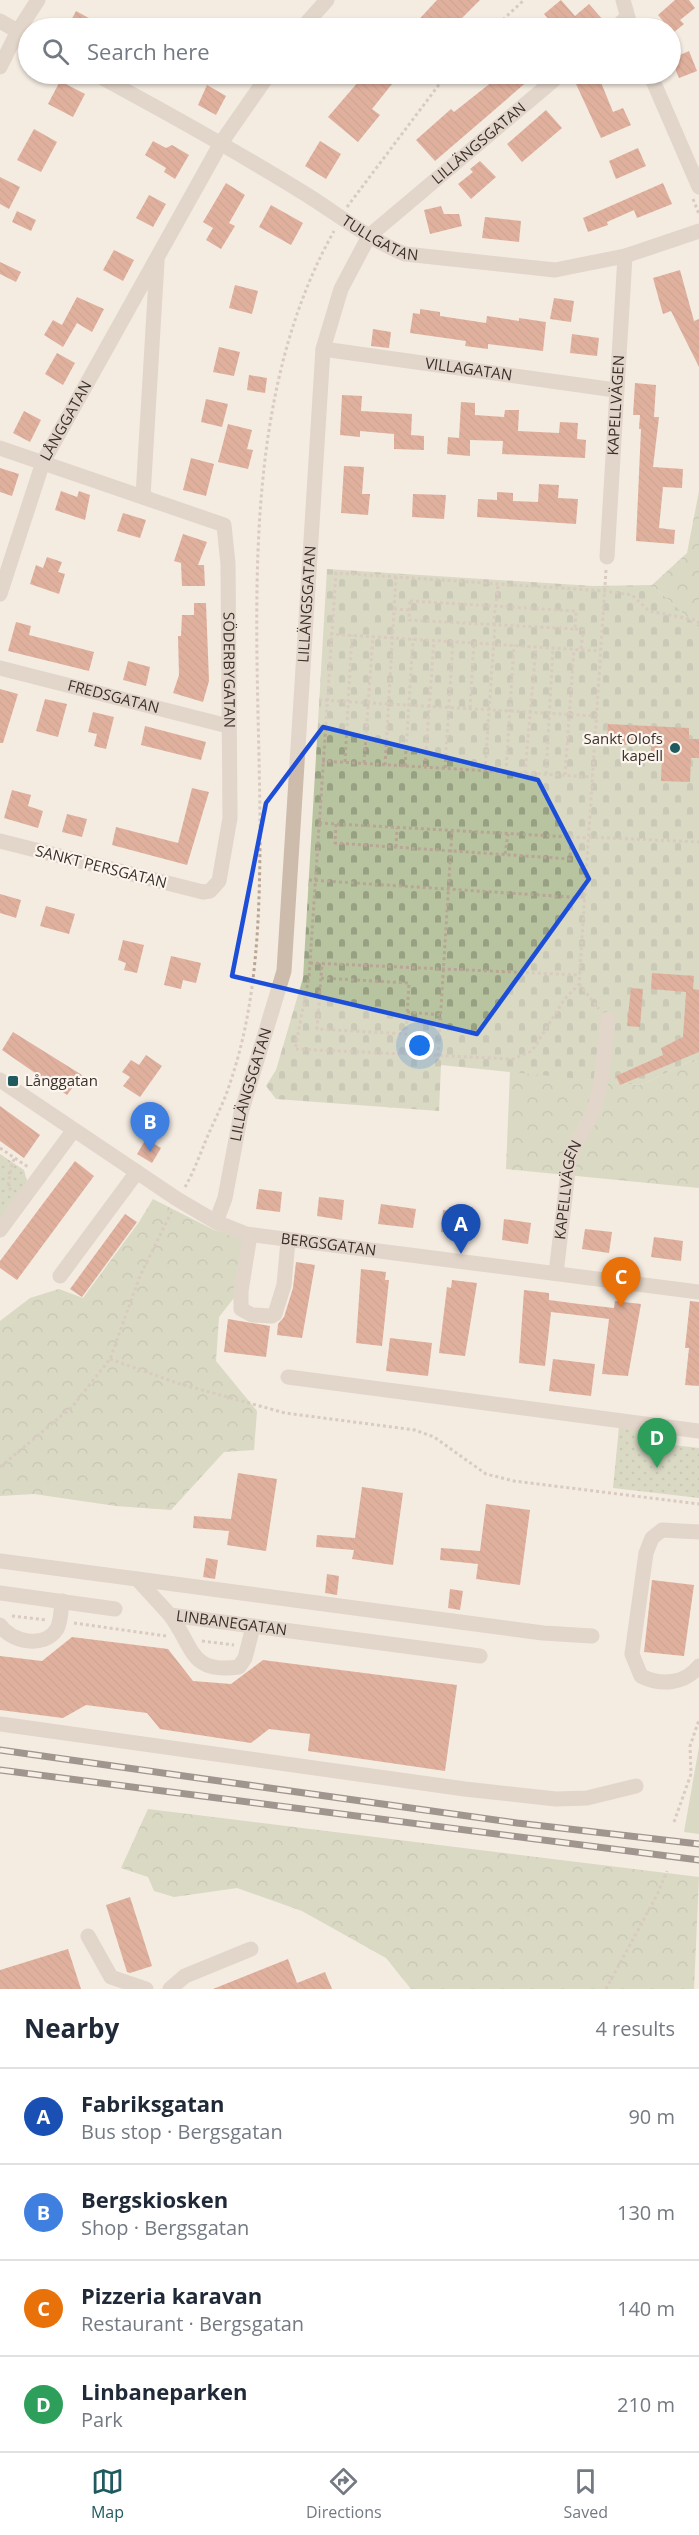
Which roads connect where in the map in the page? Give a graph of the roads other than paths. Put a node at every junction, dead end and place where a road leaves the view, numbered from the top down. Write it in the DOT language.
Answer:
graph roads {
  1 [pos="38,0"];
  2 [pos="327,0"];
  3 [pos="623,0"];
  4 [pos="30,18"];
  5 [pos="311,18"];
  6 [pos="624,18"];
  7 [pos="0,21"];
  8 [pos="18,31"];
  9 [pos="18,41"];
  10 [pos="0,67"];
  11 [pos="113,84"];
  12 [pos="262,84"];
  13 [pos="549,84"];
  14 [pos="654,84"];
  15 [pos="221,143"];
  16 [pos="699,187"];
  17 [pos="699,231"];
  18 [pos="369,236"];
  19 [pos="625,256"];
  20 [pos="158,259"];
  21 [pos="323,349"];
  22 [pos="615,390"];
  23 [pos="0,448"];
  24 [pos="43,462"];
  25 [pos="143,496"];
  26 [pos="607,557"];
  27 [pos="0,594"];
  28 [pos="0,668"];
  29 [pos="228,726"];
  30 [pos="0,841"];
  31 [pos="202,892"];
  32 [pos="608,1019"];
  33 [pos="0,1080"];
  34 [pos="73,1131"];
  35 [pos="137,1172"];
  36 [pos="216,1222"];
  37 [pos="0,1230"];
  38 [pos="250,1235"];
  39 [pos="288,1241"];
  40 [pos="556,1273"];
  41 [pos="60,1276"];
  42 [pos="699,1292"];
  43 [pos="288,1377"];
  44 [pos="699,1431"];
  45 [pos="699,1532"];
  46 [pos="0,1561"];
  47 [pos="137,1579"];
  48 [pos="0,1593"];
  49 [pos="62,1601"];
  50 [pos="115,1609"];
  51 [pos="170,1615"];
  52 [pos="5,1620"];
  53 [pos="253,1627"];
  54 [pos="592,1636"];
  55 [pos="480,1656"];
  56 [pos="699,1666"];
  57 [pos="0,1724"];
  58 [pos="636,1786"];
  59 [pos="88,1936"];
  60 [pos="251,1949"];
  61 [pos="146,1989"];
  62 [pos="170,1989"];
  1 -- 4 [label="street"];
  2 -- 5 [label="street"];
  3 -- 6 [label="street"];
  7 -- 8 [label="street"];
  9 -- 10 [label="street"];
  11 -- 15 [label="street, TULLGATAN"];
  12 -- 15 [label="street, LÅNGGATAN"];
  13 -- 18 [label="street, LILLÄNGSGATAN"];
  14 -- 16 [label="street"];
  15 -- 18 [label="street, TULLGATAN"];
  15 -- 20 [label="street, LÅNGGATAN"];
  17 -- 19 [label="street, TULLGATAN"];
  18 -- 19 [label="street, TULLGATAN"];
  18 -- 21 [label="street, LILLÄNGSGATAN"];
  19 -- 22 [label="street, KAPELLVÄGEN"];
  20 -- 24 [label="street, LÅNGGATAN"];
  20 -- 25 [label="street, LÅNGGATAN"];
  21 -- 22 [label="street, VILLAGATAN"];
  21 -- 36 [label="street, LILLÄNGSGATAN"];
  22 -- 26 [label="street, KAPELLVÄGEN"];
  23 -- 24 [label="street"];
  24 -- 25 [label="street"];
  24 -- 27 [label="street, LÅNGGATAN"];
  25 -- 29 [label="street, SÖDERBYGATAN"];
  28 -- 29 [label="street, FREDSGATAN"];
  29 -- 31 [label="street, SÖDERBYGATAN"];
  30 -- 31 [label="street, SANKT PERSGATAN"];
  32 -- 40 [label="street, KAPELLVÄGEN"];
  33 -- 34 [label="street, BERGSGATAN"];
  34 -- 35 [label="street, BERGSGATAN"];
  34 -- 37 [label="street"];
  35 -- 36 [label="street, BERGSGATAN"];
  35 -- 41 [label="street"];
  36 -- 38 [label="street, BERGSGATAN"];
  38 -- 39 [label="street, BERGSGATAN"];
  38 -- 39 [label="street"];
  39 -- 40 [label="street, BERGSGATAN"];
  40 -- 42 [label="street, BERGSGATAN"];
  43 -- 44 [label="street"];
  45 -- 56 [label="street"];
  46 -- 47 [label="street"];
  47 -- 51 [label="street, LINBANEGATAN"];
  47 -- 54 [label="street"];
  48 -- 49 [label="street"];
  49 -- 50 [label="street"];
  49 -- 52 [label="street"];
  51 -- 53 [label="street, LINBANEGATAN"];
  51 -- 53 [label="street"];
  53 -- 55 [label="street, LINBANEGATAN"];
  57 -- 58 [label="street"];
  59 -- 61 [label="street"];
  60 -- 62 [label="street"];
}
